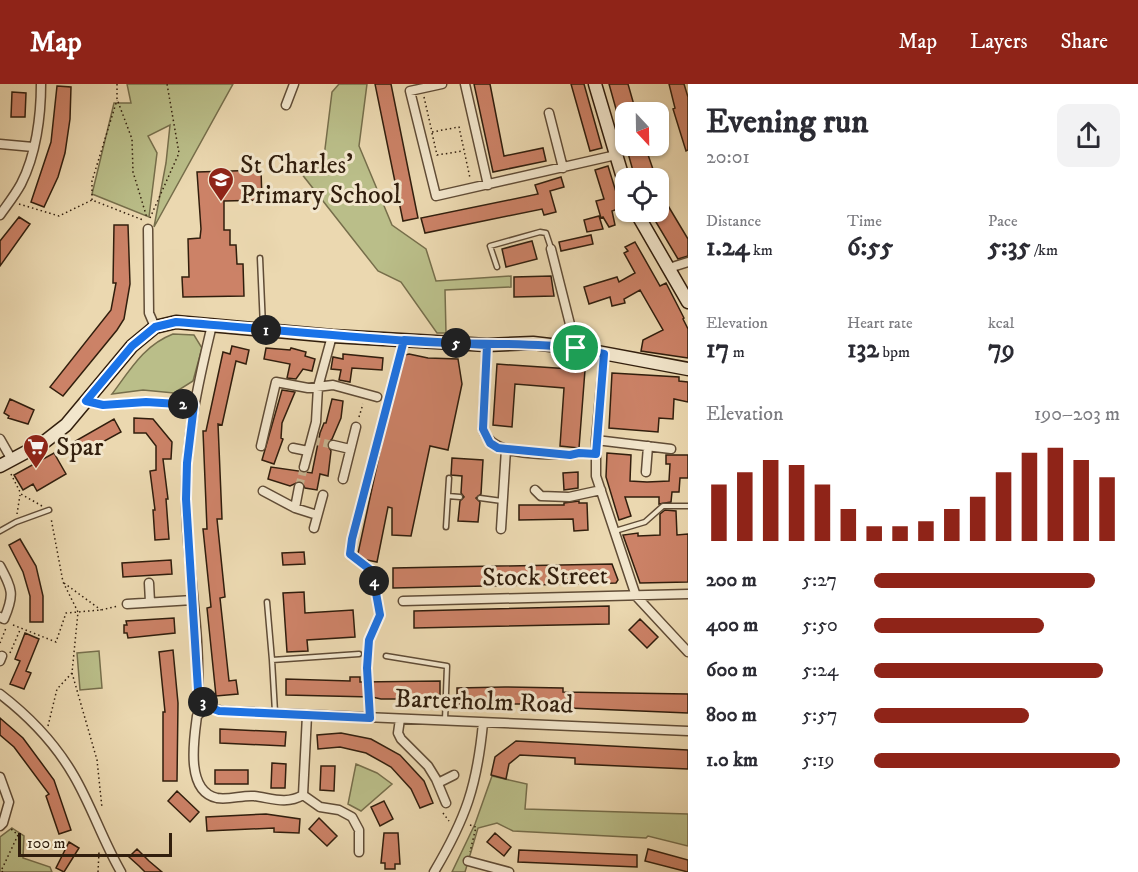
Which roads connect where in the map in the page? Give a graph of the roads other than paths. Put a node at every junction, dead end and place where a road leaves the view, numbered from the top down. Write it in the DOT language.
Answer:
graph roads {
  1 [pos="41,84"];
  2 [pos="294,84"];
  3 [pos="442,84"];
  4 [pos="465,84"];
  5 [pos="595,84"];
  6 [pos="286,105"];
  7 [pos="549,113"];
  8 [pos="0,144"];
  9 [pos="33,147"];
  10 [pos="615,152"];
  11 [pos="615,155"];
  12 [pos="563,168"];
  13 [pos="488,185"];
  14 [pos="0,215"];
  15 [pos="642,222"];
  16 [pos="148,225"];
  17 [pos="551,249"];
  18 [pos="260,258"];
  19 [pos="688,262"];
  20 [pos="497,267"];
  21 [pos="669,268"];
  22 [pos="688,302"];
  23 [pos="212,325"];
  24 [pos="155,327"];
  25 [pos="263,330"];
  26 [pos="332,336"];
  27 [pos="404,340"];
  28 [pos="487,345"];
  29 [pos="576,348"];
  30 [pos="604,354"];
  31 [pos="688,369"];
  32 [pos="318,387"];
  33 [pos="377,397"];
  34 [pos="86,401"];
  35 [pos="194,405"];
  36 [pos="356,427"];
  37 [pos="0,439"];
  38 [pos="596,440"];
  39 [pos="333,445"];
  40 [pos="261,446"];
  41 [pos="648,446"];
  42 [pos="293,448"];
  43 [pos="350,449"];
  44 [pos="506,449"];
  45 [pos="671,449"];
  46 [pos="308,451"];
  47 [pos="570,455"];
  48 [pos="6,463"];
  49 [pos="304,467"];
  50 [pos="646,472"];
  51 [pos="449,478"];
  52 [pos="343,479"];
  53 [pos="299,487"];
  54 [pos="535,490"];
  55 [pos="601,490"];
  56 [pos="263,491"];
  57 [pos="323,495"];
  58 [pos="448,496"];
  59 [pos="460,497"];
  60 [pos="480,498"];
  61 [pos="503,501"];
  62 [pos="688,506"];
  63 [pos="295,508"];
  64 [pos="49,510"];
  65 [pos="317,514"];
  66 [pos="446,527"];
  67 [pos="314,528"];
  68 [pos="501,529"];
  69 [pos="0,531"];
  70 [pos="615,532"];
  71 [pos="352,539"];
  72 [pos="0,566"];
  73 [pos="149,583"];
  74 [pos="688,594"];
  75 [pos="636,596"];
  76 [pos="193,600"];
  77 [pos="403,601"];
  78 [pos="150,602"];
  79 [pos="267,602"];
  80 [pos="128,604"];
  81 [pos="0,617"];
  82 [pos="688,652"];
  83 [pos="359,654"];
  84 [pos="386,656"];
  85 [pos="272,660"];
  86 [pos="0,694"];
  87 [pos="208,706"];
  88 [pos="275,712"];
  89 [pos="307,715"];
  90 [pos="400,719"];
  91 [pos="445,720"];
  92 [pos="483,723"];
  93 [pos="688,731"];
  94 [pos="454,775"];
  95 [pos="0,777"];
  96 [pos="438,783"];
  97 [pos="303,795"];
  98 [pos="446,802"];
  99 [pos="2,825"];
  100 [pos="359,852"];
  101 [pos="468,861"];
  102 [pos="121,872"];
  103 [pos="434,872"];
  104 [pos="509,872"];
  1 -- 9 [label="street"];
  2 -- 6 [label="street"];
  3 -- 13 [label="street"];
  4 -- 13 [label="street"];
  5 -- 10 [label="street"];
  7 -- 12 [label="street"];
  8 -- 9 [label="street"];
  9 -- 14 [label="street"];
  11 -- 12 [label="street"];
  12 -- 13 [label="street"];
  15 -- 21 [label="street"];
  16 -- 24 [label="street"];
  17 -- 20 [label="lane"];
  17 -- 29 [label="street"];
  18 -- 25 [label="lane"];
  19 -- 21 [label="street"];
  21 -- 22 [label="street"];
  23 -- 24 [label="street"];
  23 -- 25 [label="street"];
  23 -- 35 [label="street"];
  24 -- 34 [label="street"];
  25 -- 26 [label="street"];
  26 -- 27 [label="street"];
  26 -- 32 [label="street"];
  27 -- 28 [label="street"];
  27 -- 71 [label="lane"];
  28 -- 29 [label="street"];
  28 -- 44 [label="street"];
  29 -- 30 [label="street"];
  30 -- 31 [label="street"];
  30 -- 38 [label="street"];
  32 -- 33 [label="street"];
  32 -- 40 [label="street"];
  32 -- 46 [label="street"];
  34 -- 35 [label="street"];
  34 -- 48 [label="street"];
  35 -- 76 [label="street"];
  36 -- 43 [label="street"];
  37 -- 48 [label="street"];
  38 -- 41 [label="street"];
  38 -- 55 [label="street"];
  39 -- 43 [label="street"];
  41 -- 45 [label="street"];
  41 -- 50 [label="street"];
  42 -- 46 [label="street"];
  43 -- 52 [label="street"];
  44 -- 47 [label="street"];
  44 -- 61 [label="street"];
  46 -- 49 [label="street"];
  51 -- 58 [label="lane"];
  53 -- 63 [label="street"];
  54 -- 55 [label="street"];
  55 -- 70 [label="street"];
  56 -- 63 [label="street"];
  57 -- 65 [label="street"];
  58 -- 59 [label="lane"];
  58 -- 66 [label="lane"];
  60 -- 61 [label="lane"];
  61 -- 68 [label="street"];
  62 -- 70 [label="lane"];
  63 -- 65 [label="street"];
  64 -- 69 [label="lane"];
  65 -- 67 [label="street"];
  70 -- 75 [label="street"];
  72 -- 81 [label="street"];
  73 -- 78 [label="street"];
  74 -- 75 [label="street, Stock Street"];
  75 -- 77 [label="street, Stock Street"];
  75 -- 82 [label="street"];
  76 -- 78 [label="street"];
  76 -- 87 [label="street"];
  78 -- 80 [label="street"];
  79 -- 85 [label="lane"];
  83 -- 85 [label="lane"];
  84 -- 91 [label="lane"];
  85 -- 88 [label="lane"];
  86 -- 102 [label="street"];
  87 -- 88 [label="street, Barterholm Road"];
  87 -- 97 [label="street"];
  88 -- 89 [label="street, Barterholm Road"];
  89 -- 90 [label="street, Barterholm Road"];
  89 -- 97 [label="street"];
  90 -- 91 [label="street, Barterholm Road"];
  90 -- 96 [label="street"];
  91 -- 92 [label="street, Barterholm Road"];
  92 -- 93 [label="street, Barterholm Road"];
  92 -- 103 [label="street"];
  94 -- 96 [label="street"];
  95 -- 99 [label="street"];
  96 -- 98 [label="street"];
  97 -- 100 [label="street"];
  101 -- 104 [label="street"];
}
